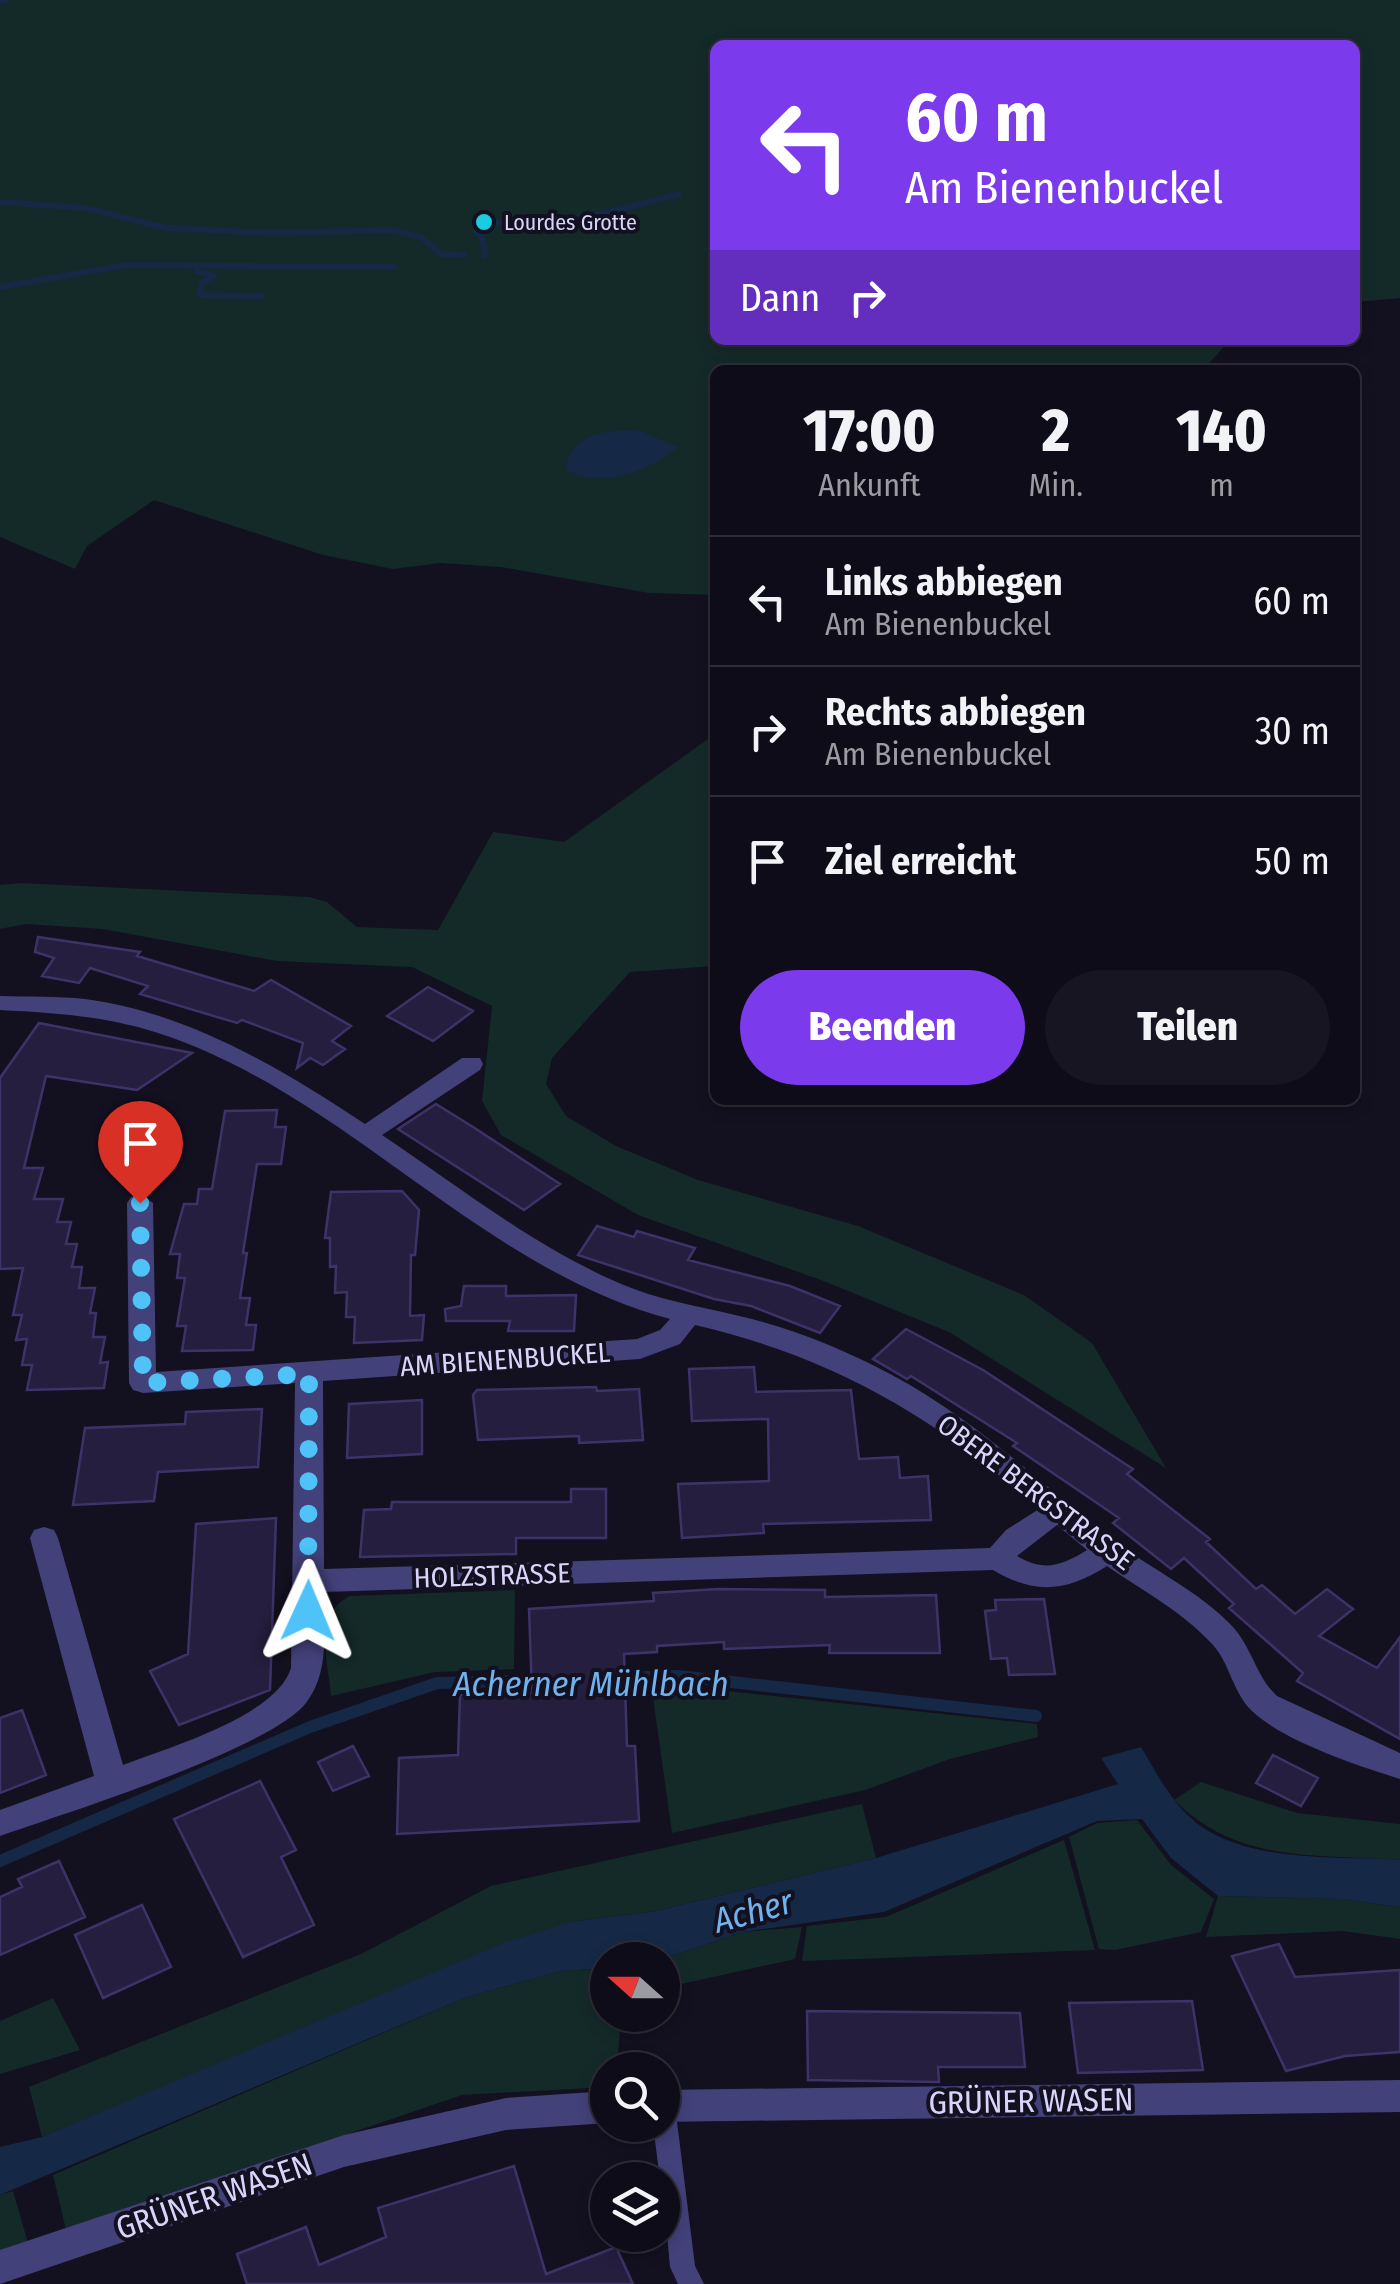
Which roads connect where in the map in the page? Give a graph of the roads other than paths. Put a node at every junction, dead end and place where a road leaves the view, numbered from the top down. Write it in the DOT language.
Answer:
graph roads {
  1 [pos="0,1003"];
  2 [pos="471,1064"];
  3 [pos="367,1134"];
  4 [pos="140,1203"];
  5 [pos="688,1315"];
  6 [pos="309,1374"];
  7 [pos="1059,1510"];
  8 [pos="44,1538"];
  9 [pos="1108,1551"];
  10 [pos="997,1558"];
  11 [pos="309,1580"];
  12 [pos="1400,1766"];
  13 [pos="112,1783"];
  14 [pos="0,1823"];
  15 [pos="1400,2096"];
  16 [pos="680,2106"];
  17 [pos="590,2108"];
  18 [pos="667,2142"];
  19 [pos="0,2267"];
  20 [pos="691,2284"];
  1 -- 3 [label="street, OBERE BERGSTRASSE"];
  2 -- 3 [label="street"];
  3 -- 5 [label="street, OBERE BERGSTRASSE"];
  4 -- 6 [label="street, AM BIENENBUCKEL"];
  5 -- 6 [label="street, AM BIENENBUCKEL"];
  5 -- 7 [label="street, OBERE BERGSTRASSE"];
  6 -- 11 [label="street"];
  7 -- 9 [label="street, OBERE BERGSTRASSE"];
  7 -- 10 [label="street"];
  8 -- 13 [label="street"];
  9 -- 10 [label="street, HOLZSTRASSE"];
  9 -- 12 [label="street, OBERE BERGSTRASSE"];
  10 -- 11 [label="street, HOLZSTRASSE"];
  11 -- 13 [label="street"];
  13 -- 14 [label="street"];
  15 -- 16 [label="street, GRÜNER WASEN"];
  17 -- 19 [label="street, GRÜNER WASEN"];
  18 -- 20 [label="lane"];
}
